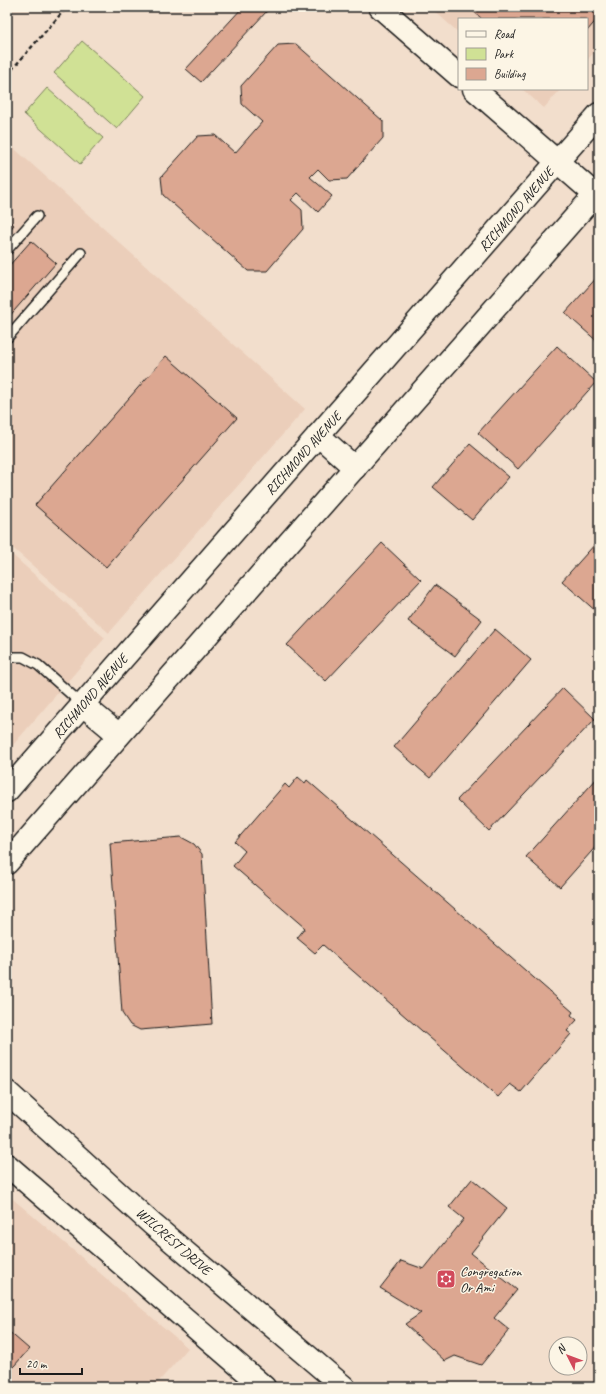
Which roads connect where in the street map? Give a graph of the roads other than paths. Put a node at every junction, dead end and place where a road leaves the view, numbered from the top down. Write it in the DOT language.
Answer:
graph roads {
  1 [pos="380,7"];
  2 [pos="458,75"];
  3 [pos="475,90"];
  4 [pos="599,114"];
  5 [pos="557,161"];
  6 [pos="598,194"];
  7 [pos="37,216"];
  8 [pos="7,250"];
  9 [pos="81,253"];
  10 [pos="7,338"];
  11 [pos="318,435"];
  12 [pos="356,468"];
  13 [pos="7,657"];
  14 [pos="83,705"];
  15 [pos="119,735"];
  16 [pos="7,791"];
  17 [pos="7,863"];
  18 [pos="7,1092"];
  19 [pos="7,1165"];
  20 [pos="264,1387"];
  21 [pos="344,1387"];
  1 -- 2 [label="main road"];
  3 -- 5 [label="main road"];
  4 -- 5 [label="main road, RICHMOND AVENUE"];
  5 -- 6 [label="main road"];
  5 -- 11 [label="main road, RICHMOND AVENUE"];
  6 -- 12 [label="main road"];
  7 -- 8 [label="lane"];
  9 -- 10 [label="lane"];
  11 -- 12 [label="main road"];
  11 -- 14 [label="main road, RICHMOND AVENUE"];
  12 -- 15 [label="main road"];
  13 -- 14 [label="lane"];
  14 -- 15 [label="main road"];
  14 -- 16 [label="main road, RICHMOND AVENUE"];
  15 -- 17 [label="main road"];
  18 -- 21 [label="main road, WILCREST DRIVE"];
  19 -- 20 [label="main road"];
}
